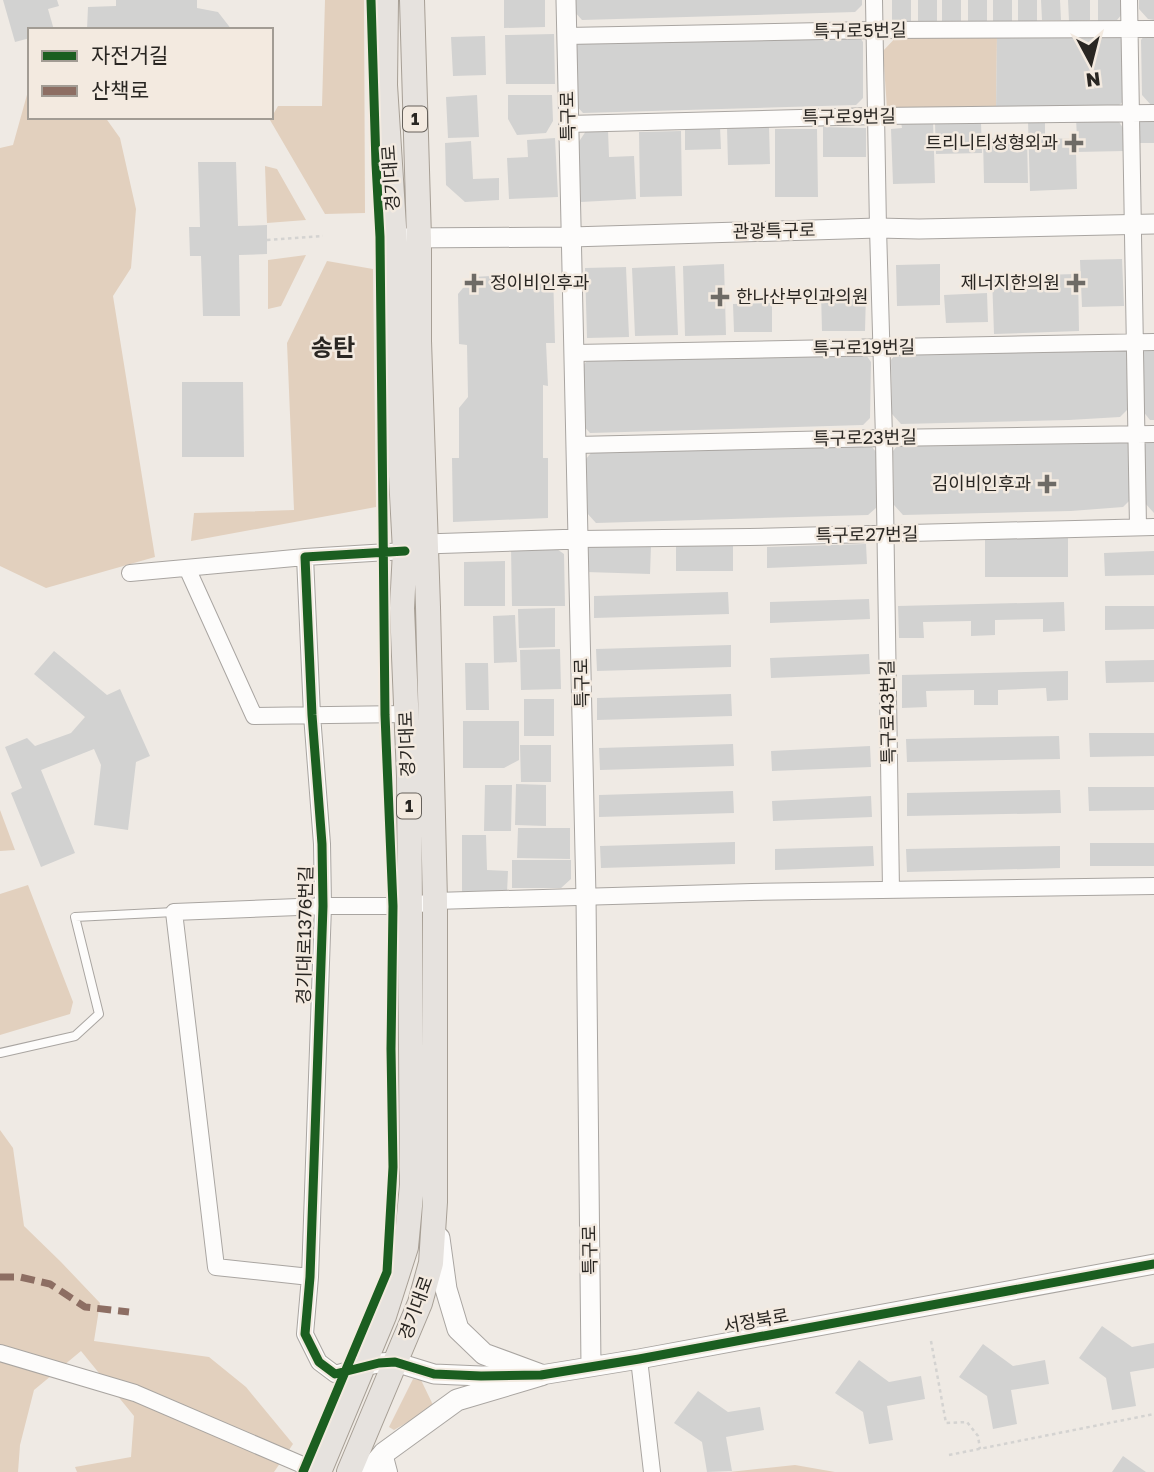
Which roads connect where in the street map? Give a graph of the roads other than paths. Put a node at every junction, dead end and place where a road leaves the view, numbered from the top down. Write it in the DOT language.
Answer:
graph roads {
  1 [pos="386,0"];
  2 [pos="412,0"];
  3 [pos="566,0"];
  4 [pos="874,0"];
  5 [pos="1129,0"];
  6 [pos="1130,29"];
  7 [pos="1154,29"];
  8 [pos="874,30"];
  9 [pos="566,36"];
  10 [pos="1130,113"];
  11 [pos="1154,113"];
  12 [pos="876,116"];
  13 [pos="568,124"];
  14 [pos="1154,224"];
  15 [pos="1133,225"];
  16 [pos="878,228"];
  17 [pos="419,237"];
  18 [pos="571,237"];
  19 [pos="394,238"];
  20 [pos="1154,342"];
  21 [pos="1136,343"];
  22 [pos="882,348"];
  23 [pos="575,353"];
  24 [pos="1136,434"];
  25 [pos="1154,434"];
  26 [pos="884,438"];
  27 [pos="576,445"];
  28 [pos="1146,527"];
  29 [pos="885,534"];
  30 [pos="579,539"];
  31 [pos="415,547"];
  32 [pos="305,557"];
  33 [pos="187,568"];
  34 [pos="130,573"];
  35 [pos="406,714"];
  36 [pos="312,715"];
  37 [pos="1154,886"];
  38 [pos="891,890"];
  39 [pos="586,897"];
  40 [pos="435,901"];
  41 [pos="323,906"];
  42 [pos="411,906"];
  43 [pos="174,912"];
  44 [pos="0,1053"];
  45 [pos="434,1227"];
  46 [pos="1154,1264"];
  47 [pos="310,1277"];
  48 [pos="0,1353"];
  49 [pos="639,1359"];
  50 [pos="395,1362"];
  51 [pos="363,1366"];
  52 [pos="592,1366"];
  53 [pos="541,1375"];
  54 [pos="387,1462"];
  55 [pos="319,1472"];
  56 [pos="349,1472"];
  57 [pos="368,1472"];
  58 [pos="652,1472"];
  1 -- 19 [label="main road, 경기대로 / 1"];
  2 -- 17 [label="main road, 경기대로 / 1"];
  3 -- 9 [label="street, 특구로"];
  4 -- 8 [label="street, 특구로43번길"];
  5 -- 6 [label="street"];
  6 -- 7 [label="street, 특구로5번길"];
  6 -- 8 [label="street, 특구로5번길"];
  6 -- 10 [label="street"];
  8 -- 9 [label="street, 특구로5번길"];
  8 -- 12 [label="street, 특구로43번길"];
  9 -- 13 [label="street, 특구로"];
  10 -- 11 [label="street, 특구로9번길"];
  10 -- 12 [label="street, 특구로9번길"];
  10 -- 15 [label="street"];
  12 -- 13 [label="street, 특구로9번길"];
  12 -- 16 [label="street, 특구로43번길"];
  13 -- 18 [label="street, 특구로"];
  14 -- 15 [label="street, 관광특구로"];
  15 -- 16 [label="street, 관광특구로"];
  15 -- 21 [label="street"];
  16 -- 18 [label="street, 관광특구로"];
  16 -- 22 [label="street, 특구로43번길"];
  17 -- 18 [label="street, 관광특구로"];
  17 -- 19 [label="street, 관광특구로"];
  17 -- 31 [label="main road, 경기대로 / 1"];
  18 -- 23 [label="street, 특구로"];
  19 -- 31 [label="main road, 경기대로 / 1"];
  20 -- 21 [label="street, 특구로19번길"];
  21 -- 22 [label="street, 특구로19번길"];
  21 -- 24 [label="street"];
  22 -- 23 [label="street, 특구로19번길"];
  22 -- 26 [label="street, 특구로43번길"];
  23 -- 27 [label="street, 특구로"];
  24 -- 25 [label="street, 특구로23번길"];
  24 -- 26 [label="street, 특구로23번길"];
  24 -- 28 [label="street"];
  26 -- 27 [label="street, 특구로23번길"];
  26 -- 29 [label="street, 특구로43번길"];
  27 -- 30 [label="street, 특구로"];
  28 -- 29 [label="street, 특구로27번길"];
  29 -- 30 [label="street, 특구로27번길"];
  29 -- 38 [label="street, 특구로43번길"];
  30 -- 31 [label="street"];
  30 -- 39 [label="street, 특구로"];
  31 -- 32 [label="street"];
  31 -- 35 [label="main road, 경기대로 / 1"];
  31 -- 40 [label="main road, 경기대로 / 1"];
  32 -- 33 [label="street"];
  32 -- 36 [label="street, 경기대로1376번길"];
  33 -- 34 [label="street"];
  33 -- 36 [label="street"];
  35 -- 36 [label="street"];
  35 -- 42 [label="main road, 경기대로 / 1"];
  36 -- 41 [label="street, 경기대로1376번길"];
  37 -- 38 [label="street"];
  38 -- 39 [label="street"];
  39 -- 40 [label="street"];
  39 -- 52 [label="street, 특구로"];
  40 -- 42 [label="street"];
  40 -- 45 [label="main road, 경기대로 / 1"];
  41 -- 42 [label="street"];
  41 -- 43 [label="street"];
  41 -- 47 [label="street, 경기대로1376번길"];
  42 -- 51 [label="main road, 경기대로 / 1"];
  43 -- 44 [label="lane"];
  43 -- 47 [label="street"];
  45 -- 50 [label="main road, 경기대로 / 1"];
  45 -- 53 [label="main road"];
  46 -- 49 [label="street, 서정북로"];
  47 -- 51 [label="street, 경기대로1376번길"];
  48 -- 55 [label="street"];
  49 -- 52 [label="street, 서정북로"];
  49 -- 58 [label="street"];
  50 -- 51 [label="street, 서정북로"];
  50 -- 53 [label="street, 서정북로"];
  50 -- 56 [label="main road, 경기대로 / 1"];
  51 -- 55 [label="main road, 경기대로 / 1"];
  52 -- 53 [label="street, 서정북로"];
  53 -- 54 [label="main road"];
  54 -- 57 [label="main road"];
}
